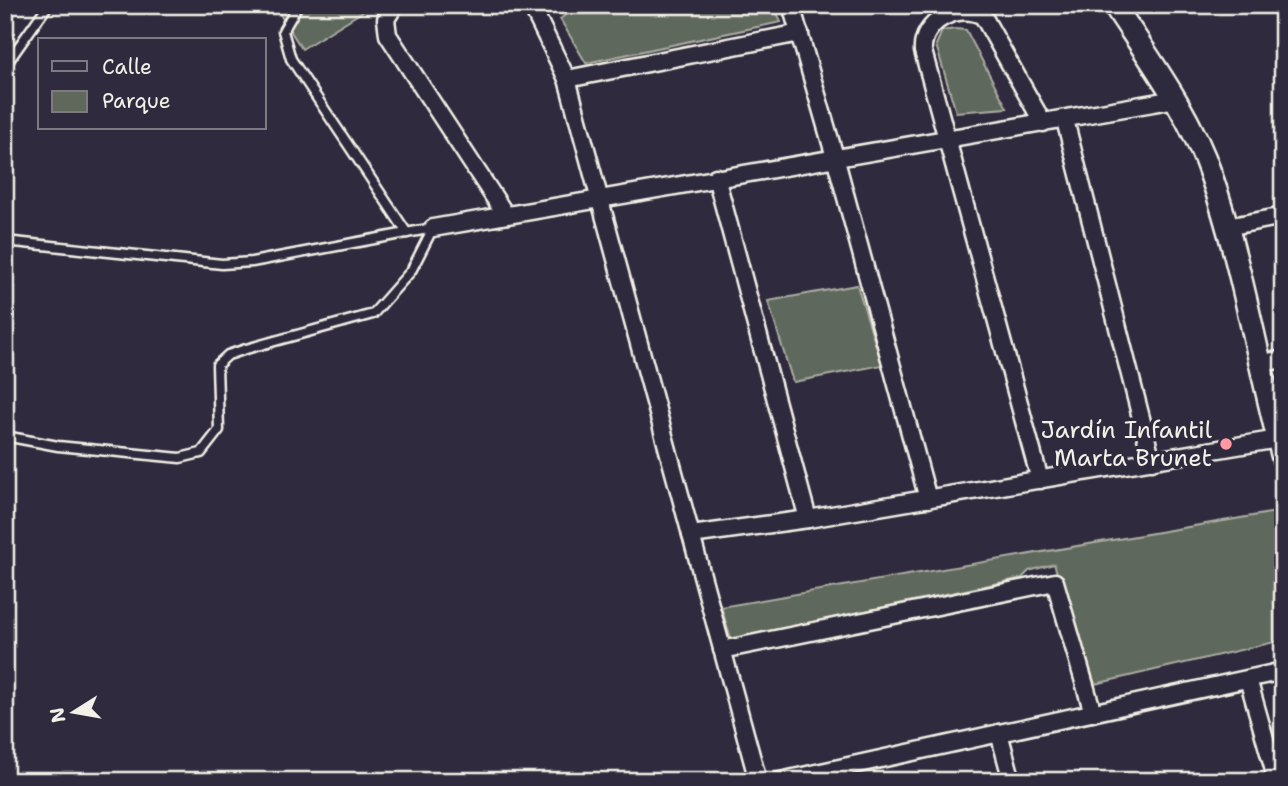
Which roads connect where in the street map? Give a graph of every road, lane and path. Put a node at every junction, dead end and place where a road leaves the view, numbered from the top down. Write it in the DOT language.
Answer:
graph roads {
  1 [pos="48,5"];
  2 [pos="298,5"];
  3 [pos="395,5"];
  4 [pos="551,5"];
  5 [pos="791,5"];
  6 [pos="1114,5"];
  7 [pos="534,10"];
  8 [pos="800,33"];
  9 [pos="5,66"];
  10 [pos="567,79"];
  11 [pos="1176,99"];
  12 [pos="1065,120"];
  13 [pos="1043,123"];
  14 [pos="948,139"];
  15 [pos="835,157"];
  16 [pos="716,177"];
  17 [pos="599,198"];
  18 [pos="505,214"];
  19 [pos="1283,216"];
  20 [pos="1227,227"];
  21 [pos="433,228"];
  22 [pos="407,233"];
  23 [pos="5,241"];
  24 [pos="1283,359"];
  25 [pos="1258,364"];
  26 [pos="5,436"];
  27 [pos="1280,449"];
  28 [pos="1152,461"];
  29 [pos="1040,480"];
  30 [pos="928,499"];
  31 [pos="808,519"];
  32 [pos="691,536"];
  33 [pos="722,650"];
  34 [pos="1283,671"];
  35 [pos="1248,679"];
  36 [pos="1093,713"];
  37 [pos="999,733"];
  38 [pos="758,781"];
  39 [pos="780,781"];
  40 [pos="1012,781"];
  41 [pos="1277,781"];
  1 -- 9 [label="lane"];
  2 -- 22 [label="lane"];
  3 -- 18 [label="street"];
  4 -- 7 [label="street"];
  5 -- 8 [label="street"];
  6 -- 11 [label="street"];
  7 -- 10 [label="street"];
  8 -- 10 [label="street"];
  8 -- 15 [label="street"];
  10 -- 17 [label="street"];
  11 -- 12 [label="street"];
  11 -- 20 [label="street"];
  12 -- 13 [label="street"];
  12 -- 28 [label="street"];
  13 -- 14 [label="street"];
  13 -- 14 [label="street"];
  14 -- 15 [label="street"];
  14 -- 29 [label="street"];
  15 -- 16 [label="street"];
  15 -- 30 [label="street"];
  16 -- 17 [label="street"];
  16 -- 31 [label="street"];
  17 -- 18 [label="street"];
  17 -- 32 [label="street"];
  18 -- 21 [label="street"];
  19 -- 20 [label="street"];
  20 -- 25 [label="street"];
  21 -- 22 [label="lane"];
  21 -- 26 [label="lane"];
  22 -- 23 [label="lane"];
  24 -- 25 [label="street"];
  25 -- 27 [label="street"];
  27 -- 28 [label="street"];
  28 -- 29 [label="street"];
  29 -- 30 [label="street"];
  30 -- 31 [label="street"];
  31 -- 32 [label="street"];
  32 -- 33 [label="street"];
  33 -- 36 [label="street"];
  33 -- 38 [label="street"];
  34 -- 35 [label="street"];
  35 -- 36 [label="street"];
  35 -- 41 [label="street"];
  36 -- 37 [label="street"];
  37 -- 39 [label="street"];
  37 -- 40 [label="street"];
}
